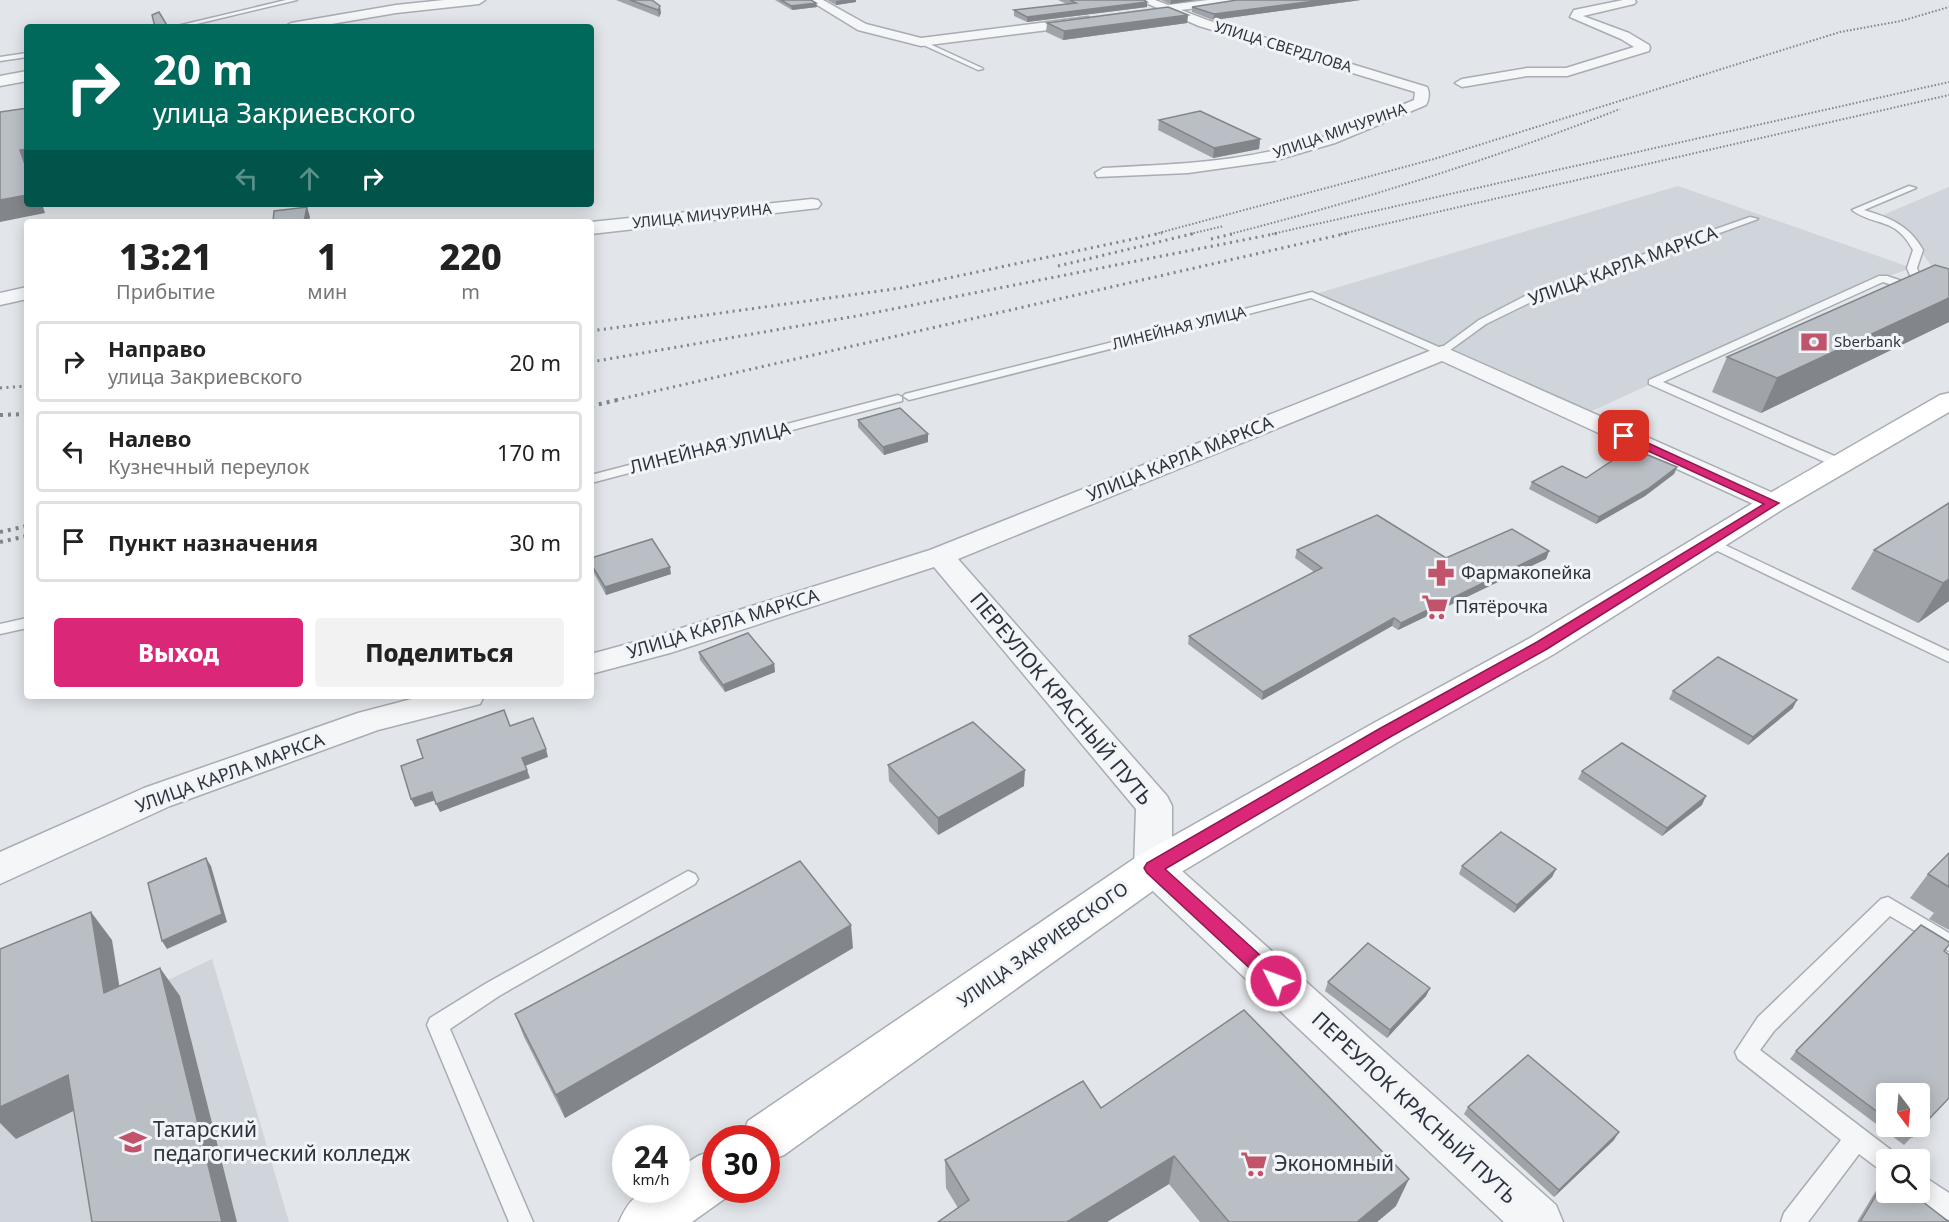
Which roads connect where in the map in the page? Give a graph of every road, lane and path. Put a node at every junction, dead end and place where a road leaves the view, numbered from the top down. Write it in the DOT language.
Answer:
graph roads {
  1 [pos="294,0"];
  2 [pos="479,0"];
  3 [pos="815,0"];
  4 [pos="1236,0"];
  5 [pos="1629,0"];
  6 [pos="1146,6"];
  7 [pos="1170,9"];
  8 [pos="1103,19"];
  9 [pos="189,24"];
  10 [pos="308,24"];
  11 [pos="921,42"];
  12 [pos="24,55"];
  13 [pos="0,59"];
  14 [pos="980,69"];
  15 [pos="24,77"];
  16 [pos="0,81"];
  17 [pos="1462,83"];
  18 [pos="1422,90"];
  19 [pos="1103,173"];
  20 [pos="1912,188"];
  21 [pos="812,204"];
  22 [pos="1753,219"];
  23 [pos="594,228"];
  24 [pos="1921,291"];
  25 [pos="24,294"];
  26 [pos="0,299"];
  27 [pos="1949,301"];
  28 [pos="1442,353"];
  29 [pos="1949,400"];
  30 [pos="1841,464"];
  31 [pos="594,477"];
  32 [pos="1773,503"];
  33 [pos="1710,542"];
  34 [pos="940,556"];
  35 [pos="24,624"];
  36 [pos="0,629"];
  37 [pos="1945,650"];
  38 [pos="594,663"];
  39 [pos="457,699"];
  40 [pos="1153,868"];
  41 [pos="0,869"];
  42 [pos="688,879"];
  43 [pos="1949,943"];
  44 [pos="780,1128"];
  45 [pos="1857,1138"];
  46 [pos="1876,1153"];
  47 [pos="702,1184"];
  48 [pos="1930,1194"];
  49 [pos="1949,1208"];
  50 [pos="521,1222"];
  51 [pos="646,1222"];
  52 [pos="1539,1222"];
  53 [pos="1793,1222"];
  1 -- 9 [label="lane"];
  2 -- 10 [label="street"];
  3 -- 11 [label="street"];
  4 -- 7 [label="street"];
  5 -- 17 [label="street"];
  6 -- 7 [label="street, УЛИЦА СВЕРДЛОВА"];
  7 -- 18 [label="street, УЛИЦА СВЕРДЛОВА"];
  8 -- 11 [label="street"];
  11 -- 14 [label="lane"];
  12 -- 13 [label="lane"];
  15 -- 16 [label="street"];
  18 -- 19 [label="street, УЛИЦА МИЧУРИНА"];
  20 -- 24 [label="lane"];
  21 -- 23 [label="street, УЛИЦА МИЧУРИНА"];
  22 -- 28 [label="lane, УЛИЦА КАРЛА МАРКСА"];
  24 -- 27 [label="lane"];
  24 -- 30 [label="lane"];
  25 -- 26 [label="street"];
  28 -- 31 [label="lane, ЛИНЕЙНАЯ УЛИЦА"];
  28 -- 32 [label="street"];
  28 -- 34 [label="street, УЛИЦА КАРЛА МАРКСА"];
  29 -- 30 [label="main road, УЛИЦА ЗАКРИЕВСКОГО"];
  30 -- 32 [label="main road, УЛИЦА ЗАКРИЕВСКОГО"];
  32 -- 33 [label="main road, УЛИЦА ЗАКРИЕВСКОГО"];
  33 -- 37 [label="lane"];
  33 -- 40 [label="main road, УЛИЦА ЗАКРИЕВСКОГО"];
  34 -- 38 [label="street, УЛИЦА КАРЛА МАРКСА"];
  34 -- 40 [label="street, ПЕРЕУЛОК КРАСНЫЙ ПУТЬ"];
  35 -- 36 [label="lane"];
  39 -- 41 [label="street, УЛИЦА КАРЛА МАРКСА"];
  40 -- 44 [label="main road, УЛИЦА ЗАКРИЕВСКОГО"];
  40 -- 52 [label="street, ПЕРЕУЛОК КРАСНЫЙ ПУТЬ"];
  42 -- 50 [label="lane"];
  43 -- 45 [label="lane"];
  45 -- 46 [label="lane"];
  45 -- 53 [label="lane"];
  47 -- 51 [label="main road"];
  48 -- 49 [label="lane"];
}
